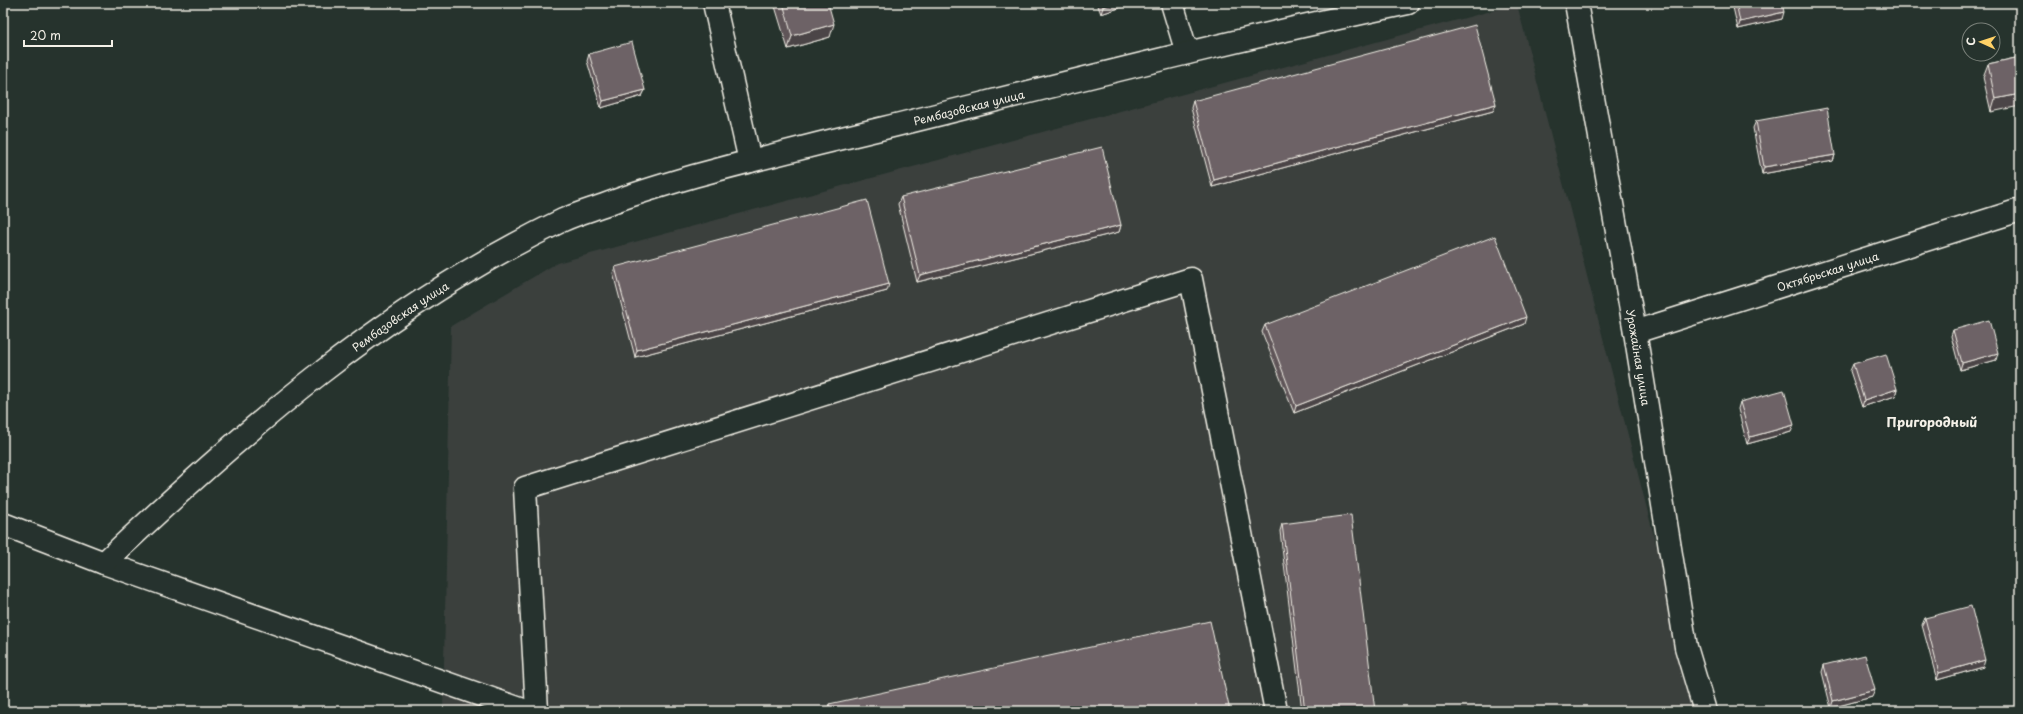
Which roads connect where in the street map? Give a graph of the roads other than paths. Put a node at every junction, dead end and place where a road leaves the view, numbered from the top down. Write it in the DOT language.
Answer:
graph roads {
  1 [pos="714,3"];
  2 [pos="1172,3"];
  3 [pos="1408,3"];
  4 [pos="1576,3"];
  5 [pos="1187,53"];
  6 [pos="750,161"];
  7 [pos="2020,210"];
  8 [pos="1635,332"];
  9 [pos="3,524"];
  10 [pos="104,563"];
  11 [pos="526,711"];
  12 [pos="537,711"];
  13 [pos="1276,711"];
  14 [pos="1704,711"];
  1 -- 6 [label="street"];
  2 -- 5 [label="street"];
  3 -- 5 [label="street, Рембазовская улица"];
  4 -- 8 [label="street, Урожайная улица"];
  5 -- 6 [label="street, Рембазовская улица"];
  6 -- 10 [label="street, Рембазовская улица"];
  7 -- 8 [label="street, Октябрьская улица"];
  8 -- 14 [label="street, Урожайная улица"];
  9 -- 10 [label="street"];
  10 -- 11 [label="street"];
  12 -- 13 [label="street"];
}
